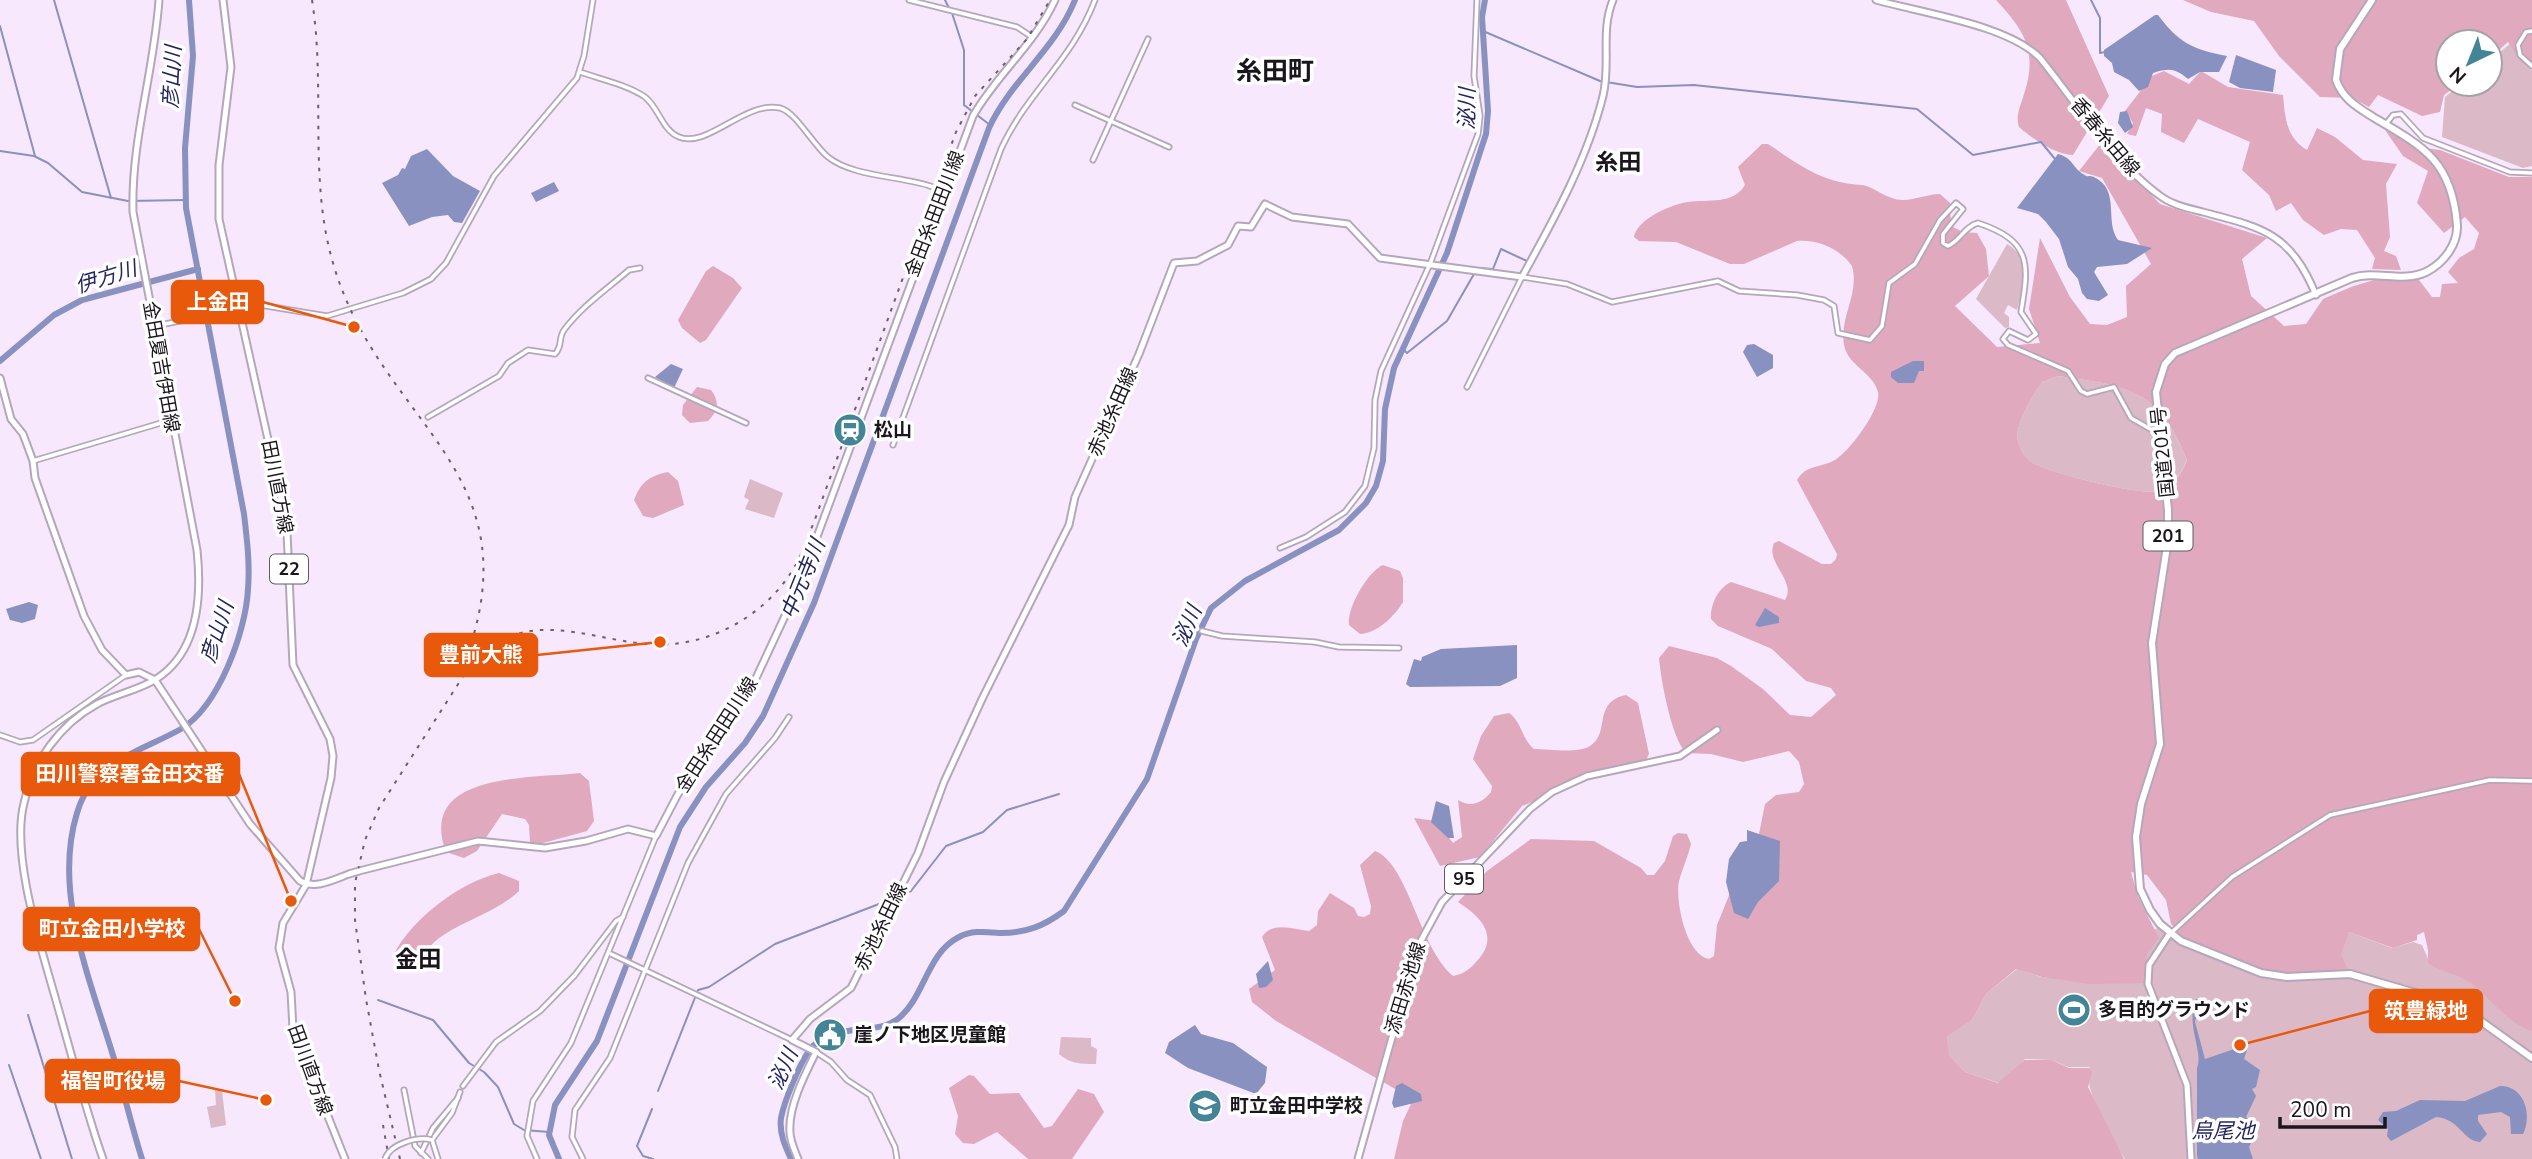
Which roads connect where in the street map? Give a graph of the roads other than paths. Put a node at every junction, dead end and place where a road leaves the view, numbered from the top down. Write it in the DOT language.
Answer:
graph roads {
  1 [pos="159,0"];
  2 [pos="223,0"];
  3 [pos="593,0"];
  4 [pos="909,0"];
  5 [pos="1055,0"];
  6 [pos="1095,0"];
  7 [pos="1477,0"];
  8 [pos="1613,0"];
  9 [pos="1876,0"];
  10 [pos="2372,0"];
  11 [pos="2532,31"];
  12 [pos="1034,38"];
  13 [pos="1148,39"];
  14 [pos="2532,66"];
  15 [pos="579,72"];
  16 [pos="1075,105"];
  17 [pos="1110,121"];
  18 [pos="2386,124"];
  19 [pos="1169,147"];
  20 [pos="1093,160"];
  21 [pos="2532,173"];
  22 [pos="941,190"];
  23 [pos="1431,265"];
  24 [pos="640,268"];
  25 [pos="1522,276"];
  26 [pos="2316,295"];
  27 [pos="237,308"];
  28 [pos="157,325"];
  29 [pos="0,378"];
  30 [pos="648,378"];
  31 [pos="1467,387"];
  32 [pos="428,417"];
  33 [pos="170,420"];
  34 [pos="746,423"];
  35 [pos="2161,435"];
  36 [pos="893,445"];
  37 [pos="33,461"];
  38 [pos="1280,548"];
  39 [pos="1202,631"];
  40 [pos="1399,648"];
  41 [pos="126,675"];
  42 [pos="156,682"];
  43 [pos="789,717"];
  44 [pos="1717,730"];
  45 [pos="0,736"];
  46 [pos="2532,781"];
  47 [pos="656,836"];
  48 [pos="306,885"];
  49 [pos="624,917"];
  50 [pos="2170,933"];
  51 [pos="610,954"];
  52 [pos="644,969"];
  53 [pos="792,1040"];
  54 [pos="815,1052"];
  55 [pos="2532,1058"];
  56 [pos="463,1086"];
  57 [pos="404,1090"];
  58 [pos="460,1092"];
  59 [pos="458,1098"];
  60 [pos="432,1140"];
  61 [pos="421,1153"];
  62 [pos="103,1159"];
  63 [pos="345,1159"];
  64 [pos="385,1159"];
  65 [pos="428,1159"];
  66 [pos="438,1159"];
  67 [pos="537,1159"];
  68 [pos="583,1159"];
  69 [pos="798,1159"];
  70 [pos="897,1159"];
  71 [pos="1358,1159"];
  72 [pos="2191,1159"];
  1 -- 28 [label="main road, 金田夏吉伊田線"];
  2 -- 27 [label="main road, 田川直方線 / 22"];
  3 -- 15 [label="street"];
  4 -- 12 [label="street"];
  5 -- 12 [label="main road, 金田糸田田川線"];
  6 -- 36 [label="street"];
  7 -- 23 [label="street"];
  8 -- 25 [label="main road"];
  9 -- 26 [label="main road, 香春糸田線"];
  10 -- 18 [label="highway, 国道201号 / 201"];
  11 -- 14 [label="street"];
  12 -- 22 [label="main road, 金田糸田田川線"];
  13 -- 17 [label="street"];
  15 -- 22 [label="street, bridge"];
  15 -- 27 [label="street"];
  16 -- 17 [label="street"];
  17 -- 19 [label="street"];
  17 -- 20 [label="street"];
  18 -- 21 [label="street"];
  18 -- 26 [label="highway, 国道201号 / 201"];
  22 -- 47 [label="main road, 金田糸田田川線"];
  23 -- 25 [label="main road, 赤池糸田線"];
  23 -- 38 [label="street"];
  23 -- 53 [label="main road, 赤池糸田線"];
  24 -- 32 [label="street"];
  25 -- 31 [label="street"];
  25 -- 35 [label="street"];
  26 -- 35 [label="highway, 国道201号 / 201"];
  27 -- 28 [label="street"];
  27 -- 48 [label="main road, 田川直方線 / 22"];
  28 -- 33 [label="main road, 金田夏吉伊田線"];
  29 -- 37 [label="main road"];
  30 -- 34 [label="street"];
  33 -- 37 [label="street"];
  33 -- 42 [label="main road, 金田夏吉伊田線"];
  35 -- 50 [label="highway, 国道201号 / 201"];
  37 -- 41 [label="main road"];
  39 -- 40 [label="street"];
  41 -- 42 [label="main road"];
  41 -- 45 [label="street"];
  42 -- 48 [label="main road"];
  42 -- 62 [label="main road, 金田夏吉伊田線"];
  43 -- 52 [label="street"];
  44 -- 71 [label="main road, 添田赤池線 / 95"];
  46 -- 50 [label="street"];
  47 -- 48 [label="main road, bridge"];
  47 -- 49 [label="street"];
  48 -- 63 [label="main road, 田川直方線 / 22"];
  49 -- 51 [label="street"];
  49 -- 56 [label="street"];
  50 -- 55 [label="highway, 国道201号 / 201"];
  50 -- 72 [label="main road"];
  51 -- 52 [label="street"];
  51 -- 67 [label="street"];
  52 -- 53 [label="street"];
  52 -- 68 [label="street"];
  53 -- 54 [label="main road"];
  54 -- 69 [label="main road"];
  54 -- 70 [label="street"];
  57 -- 61 [label="street"];
  58 -- 59 [label="street"];
  59 -- 60 [label="street"];
  59 -- 61 [label="street"];
  60 -- 64 [label="street, bridge"];
  60 -- 66 [label="street"];
  61 -- 65 [label="street"];
}
